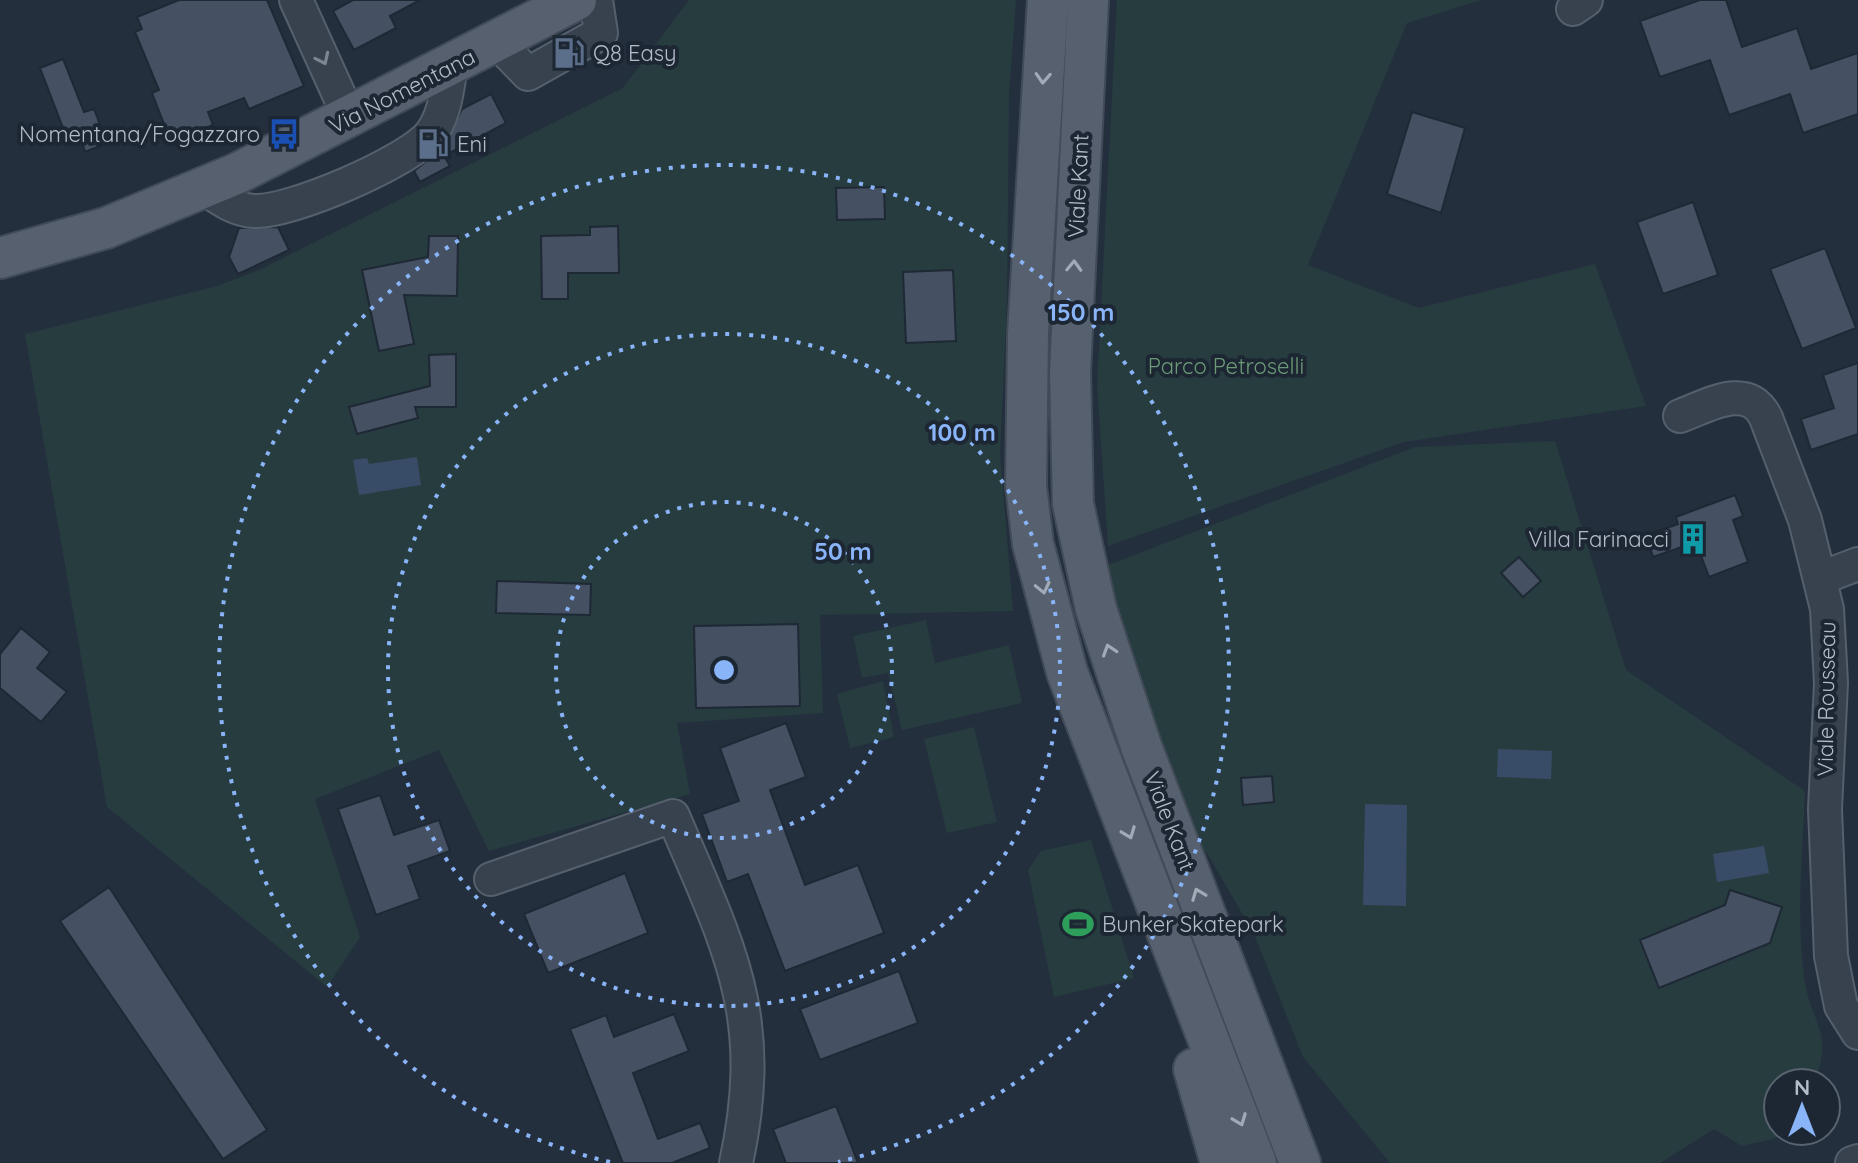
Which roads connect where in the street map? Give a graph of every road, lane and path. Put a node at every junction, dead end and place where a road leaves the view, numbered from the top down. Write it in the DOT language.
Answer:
graph roads {
  1 [pos="296,0"];
  2 [pos="576,0"];
  3 [pos="596,0"];
  4 [pos="1048,0"];
  5 [pos="1088,0"];
  6 [pos="498,43"];
  7 [pos="451,66"];
  8 [pos="350,119"];
  9 [pos="204,188"];
  10 [pos="0,258"];
  11 [pos="1028,334"];
  12 [pos="1070,372"];
  13 [pos="1680,416"];
  14 [pos="1070,469"];
  15 [pos="1033,544"];
  16 [pos="1858,564"];
  17 [pos="1821,578"];
  18 [pos="491,879"];
  19 [pos="1161,917"];
  20 [pos="1235,993"];
  21 [pos="1858,1033"];
  22 [pos="1858,1161"];
  23 [pos="736,1163"];
  24 [pos="1221,1163"];
  25 [pos="1256,1163"];
  26 [pos="1300,1163"];
  27 [pos="1329,1163"];
  28 [pos="1852,1163"];
  1 -- 8 [label="street, one-way"];
  2 -- 6 [label="main road, Via Nomentana"];
  3 -- 6 [label="street"];
  4 -- 11 [label="main road, Viale Kant, one-way"];
  12 -- 5 [label="main road, Viale Kant, one-way"];
  6 -- 7 [label="main road, Via Nomentana"];
  7 -- 8 [label="main road, Via Nomentana"];
  7 -- 9 [label="street"];
  8 -- 9 [label="main road, Via Nomentana"];
  9 -- 10 [label="main road, Via Nomentana"];
  11 -- 12 [label="street, Viale Kant"];
  11 -- 15 [label="main road, Viale Kant"];
  12 -- 14 [label="main road, Viale Kant"];
  13 -- 17 [label="street, Viale Rousseau"];
  14 -- 15 [label="street, Viale Kant"];
  20 -- 14 [label="main road, Viale Kant, one-way"];
  15 -- 19 [label="main road, Viale Kant, one-way"];
  16 -- 17 [label="street"];
  17 -- 21 [label="street, Viale Rousseau"];
  18 -- 23 [label="street"];
  19 -- 24 [label="main road"];
  19 -- 25 [label="main road, Viale Kant, one-way"];
  20 -- 26 [label="main road, Viale Kant"];
  20 -- 27 [label="main road"];
  22 -- 28 [label="street"];
}
